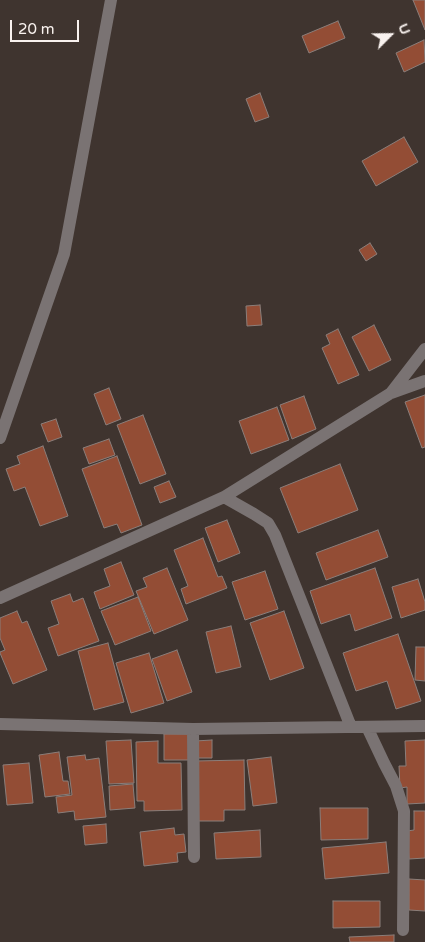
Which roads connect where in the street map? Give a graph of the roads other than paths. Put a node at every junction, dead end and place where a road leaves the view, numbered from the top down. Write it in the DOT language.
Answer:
graph roads {
  1 [pos="111,0"];
  2 [pos="425,350"];
  3 [pos="425,381"];
  4 [pos="391,393"];
  5 [pos="0,438"];
  6 [pos="224,497"];
  7 [pos="0,598"];
  8 [pos="0,724"];
  9 [pos="425,726"];
  10 [pos="351,727"];
  11 [pos="367,727"];
  12 [pos="193,729"];
  13 [pos="194,858"];
  14 [pos="403,930"];
  1 -- 5 [label="street"];
  2 -- 4 [label="street"];
  3 -- 4 [label="street"];
  4 -- 6 [label="street"];
  6 -- 7 [label="street"];
  6 -- 10 [label="street"];
  8 -- 12 [label="street"];
  9 -- 11 [label="street"];
  10 -- 11 [label="street"];
  10 -- 12 [label="street"];
  11 -- 14 [label="street"];
  12 -- 13 [label="street"];
}
